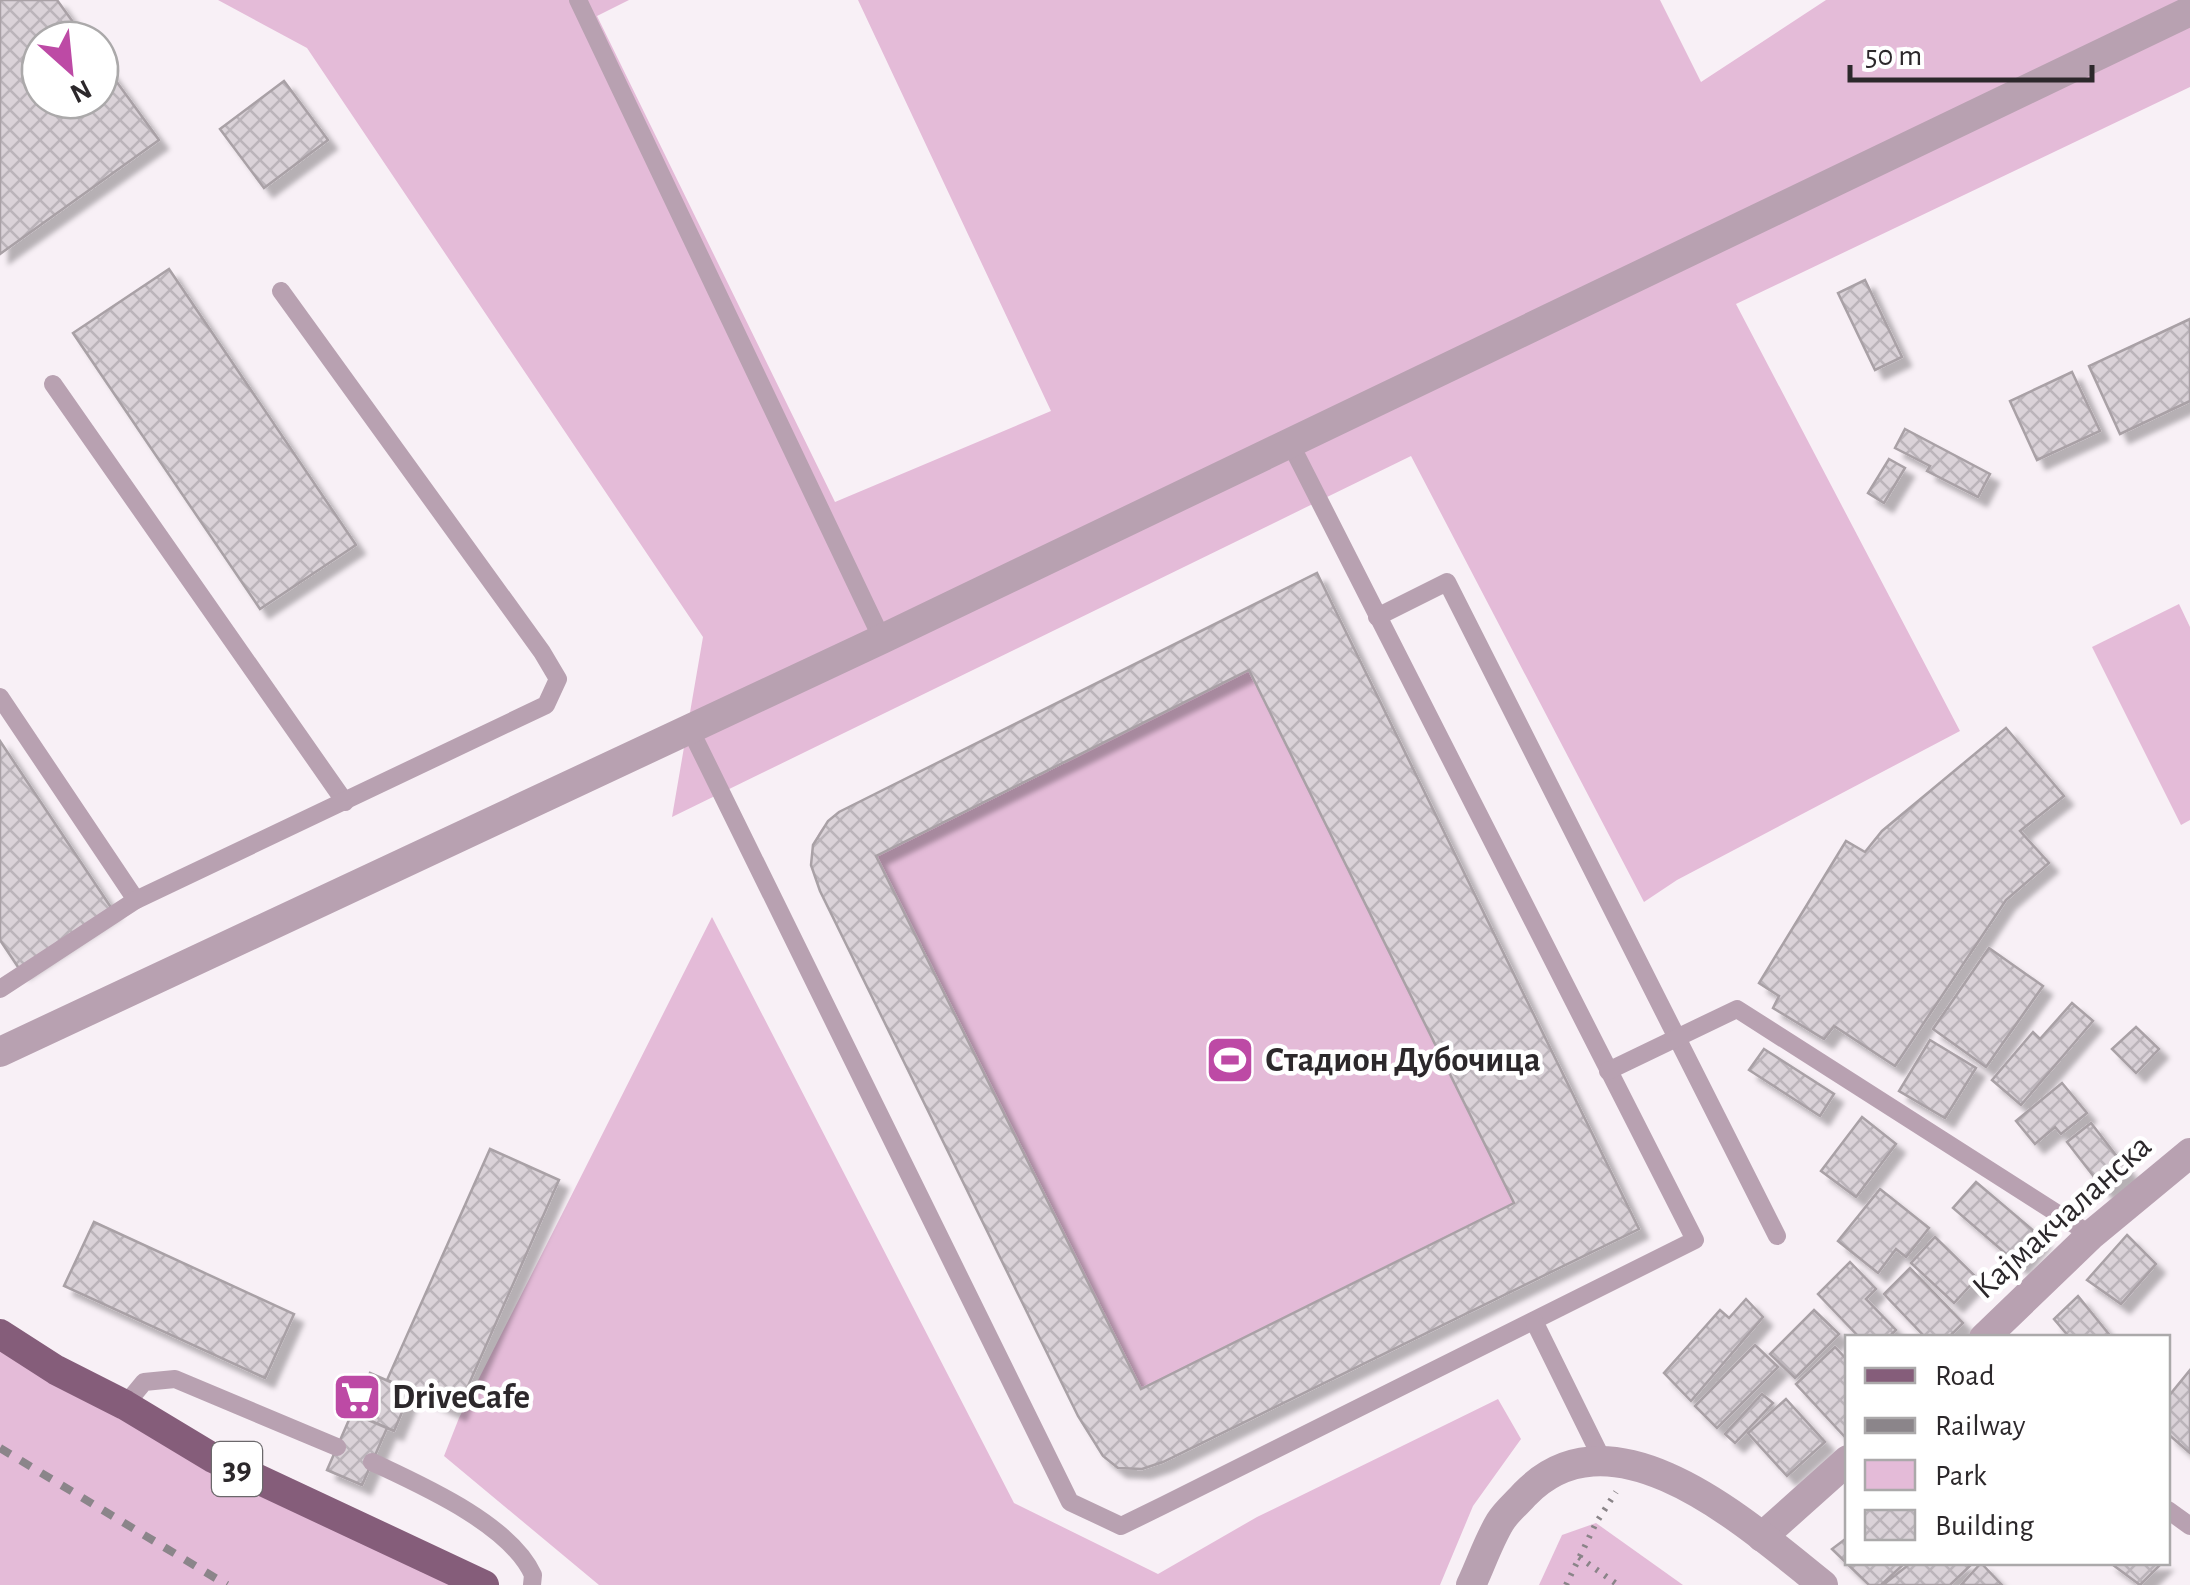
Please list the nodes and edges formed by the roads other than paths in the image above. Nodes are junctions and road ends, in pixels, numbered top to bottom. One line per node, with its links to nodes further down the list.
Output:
1 (578, 0): 7 (lane)
2 (2190, 11): 5 (street)
3 (281, 291): 10 (lane)
4 (53, 384): 10 (lane)
5 (1290, 442): 6 (lane); 7 (street)
6 (1377, 617): 13 (lane); 15 (lane)
7 (882, 639): 9 (street)
8 (0, 696): 11 (lane)
9 (690, 728): 14 (street); 19 (lane)
10 (345, 802): 11 (lane)
11 (136, 900): 12 (lane)
12 (0, 989)
13 (1677, 1038): 15 (lane); 17 (lane); 18 (lane)
14 (0, 1052)
15 (1608, 1071): 19 (lane)
16 (2190, 1152): 17 (street, Кајмакчаланска)
17 (2091, 1234): 21 (street, Кајмакчаланска)
18 (1777, 1236)
19 (1534, 1320): 25 (lane)
20 (0, 1334): 22 (main road, 39)
21 (1987, 1335)
22 (125, 1405): 23 (lane); 28 (main road, 39)
23 (337, 1448)
24 (372, 1462): 29 (lane)
25 (1618, 1463): 27 (street); 30 (street)
26 (1845, 1463): 27 (street)
27 (1762, 1537): 31 (street)
28 (484, 1585)
29 (532, 1585)
30 (1471, 1585)
31 (1823, 1585)

